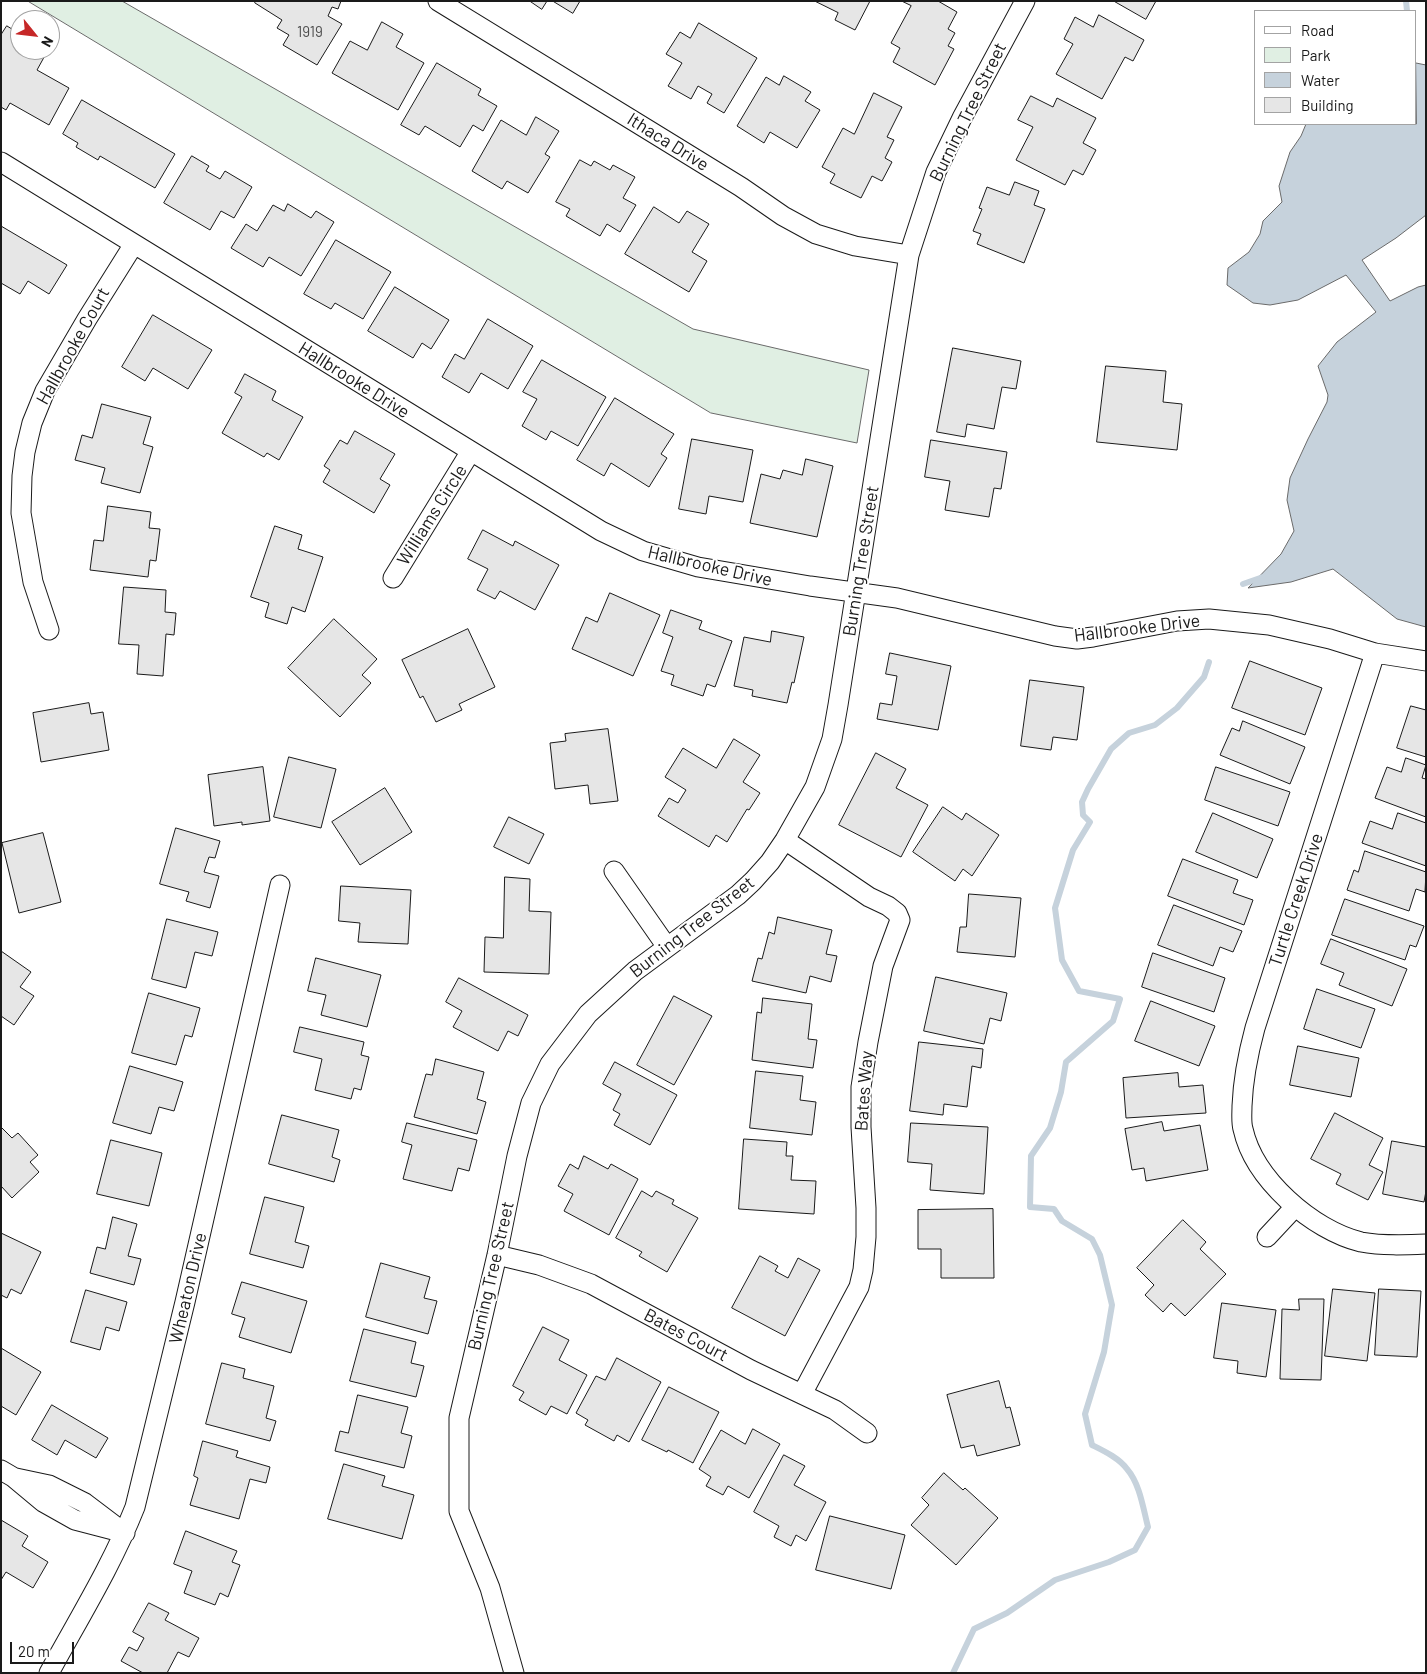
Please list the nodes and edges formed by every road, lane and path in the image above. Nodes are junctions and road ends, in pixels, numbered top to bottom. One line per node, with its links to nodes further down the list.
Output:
1 (438, 1): 5 (street, Ithaca Drive)
2 (1025, 1): 5 (street, Burning Tree Street)
3 (1, 162): 4 (street, Hallbrooke Drive)
4 (134, 244): 6 (street, Hallbrooke Drive); 9 (street, Hallbrooke Court)
5 (909, 255): 8 (street, Burning Tree Street)
6 (471, 451): 7 (street, Williams Circle); 8 (street, Hallbrooke Drive)
7 (393, 578)
8 (856, 592): 10 (street, Hallbrooke Drive); 12 (street, Burning Tree Street)
9 (50, 630)
10 (1375, 653): 11 (street, Hallbrooke Drive); 16 (street, Turtle Creek Drive)
11 (1426, 662)
12 (785, 840): 15 (street, Burning Tree Street); 20 (street, Bates Way)
13 (614, 871): 15 (street)
14 (280, 886): 23 (street, Wheaton Drive)
15 (667, 947): 19 (street, Burning Tree Street)
16 (1295, 1207): 17 (street); 18 (street, Turtle Creek Drive)
17 (1266, 1237)
18 (1426, 1244)
19 (497, 1255): 20 (street, Bates Court); 25 (street, Burning Tree Street)
20 (802, 1394): 21 (street, Bates Court)
21 (867, 1433)
22 (7, 1474): 23 (street)
23 (125, 1533): 24 (street, Wheaton Drive)
24 (49, 1673)
25 (514, 1673)

